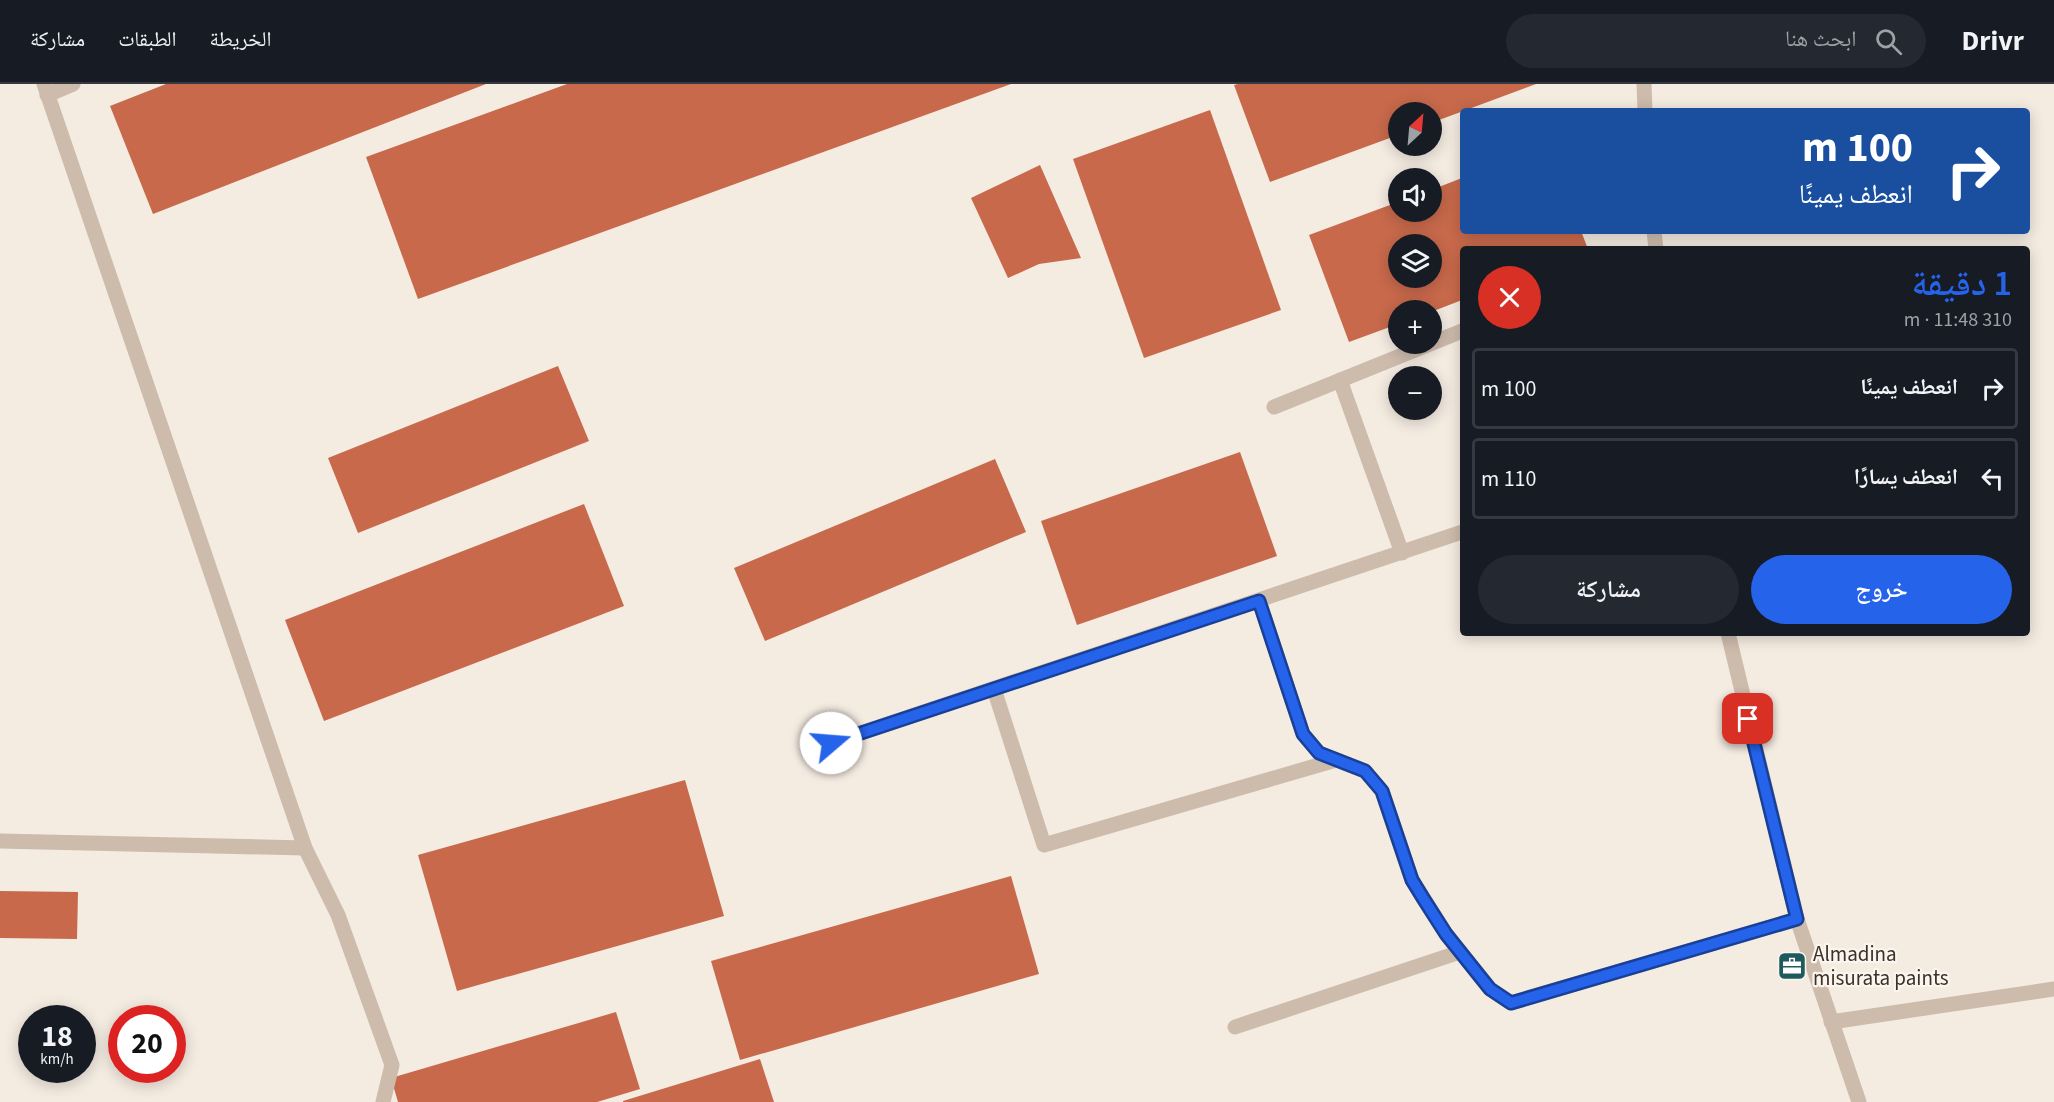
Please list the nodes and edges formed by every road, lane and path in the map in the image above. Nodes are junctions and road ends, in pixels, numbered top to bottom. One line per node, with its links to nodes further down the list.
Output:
1 (73, 84): 3 (street)
2 (1644, 84): 4 (street)
3 (45, 89): 16 (street)
4 (1645, 108)
5 (1460, 332): 6 (street)
6 (1340, 380): 7 (street); 9 (street)
7 (1274, 407)
8 (1460, 533): 9 (street)
9 (1402, 553): 10 (street)
10 (1259, 601): 12 (street); 14 (street)
11 (1729, 636): 17 (street)
12 (994, 689): 13 (street); 14 (street)
13 (831, 743)
14 (1336, 760): 18 (street)
15 (0, 841): 16 (street)
16 (305, 848): 22 (street)
17 (1797, 919): 18 (street); 20 (street)
18 (1461, 952): 21 (street)
19 (2054, 989): 20 (street)
20 (1831, 1022): 23 (street)
21 (1235, 1027)
22 (383, 1102)
23 (1858, 1102)

